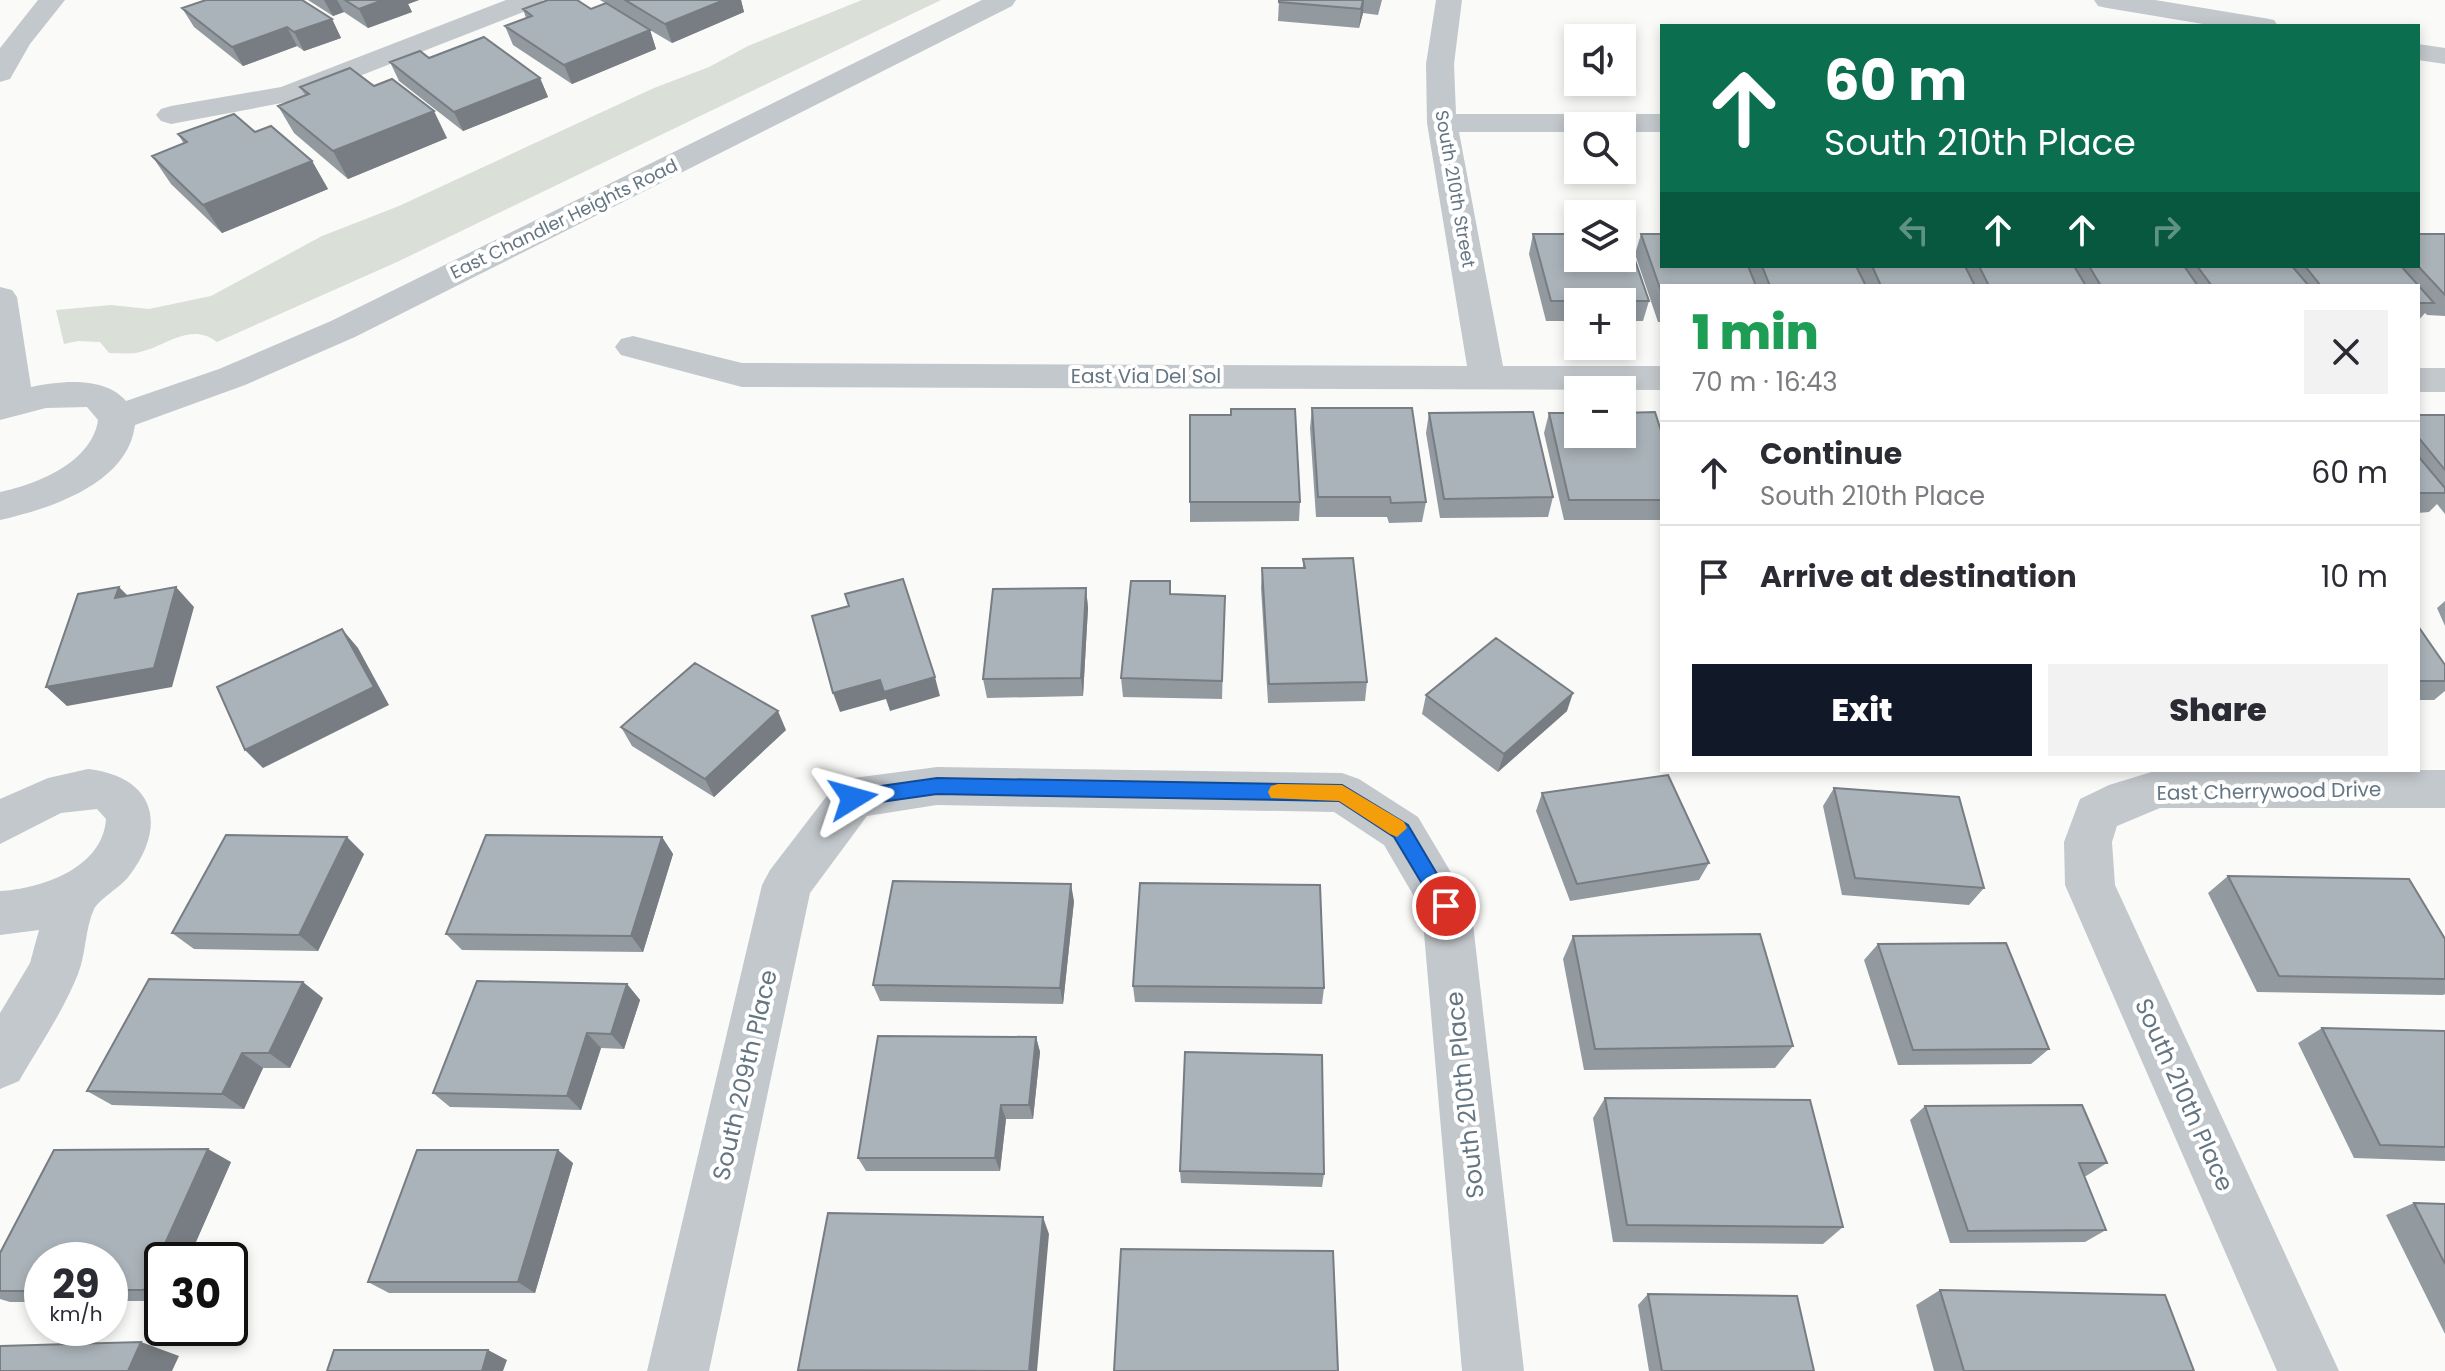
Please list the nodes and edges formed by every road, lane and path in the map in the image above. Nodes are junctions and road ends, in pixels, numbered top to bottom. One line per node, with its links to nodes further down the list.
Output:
1 (52, 0): 9 (street)
2 (530, 0): 10 (street)
3 (1003, 0): 20 (street, East Chandler Heights Road)
4 (1449, 0): 11 (street, South 210th Street)
5 (2107, 0): 6 (street)
6 (2252, 24)
7 (2420, 52): 8 (street)
8 (2445, 56)
9 (0, 73)
10 (171, 115)
11 (1442, 123): 12 (street); 15 (street, South 210th Street)
12 (1660, 123)
13 (0, 297): 19 (street)
14 (633, 347): 15 (street, East Via Del Sol)
15 (1487, 377): 16 (street, East Via Del Sol)
16 (1660, 378)
17 (2420, 380): 18 (street)
18 (2445, 380)
19 (8, 405): 20 (street)
20 (117, 418): 21 (street)
21 (0, 506)
22 (2445, 789): 23 (street, East Cherrywood Drive)
23 (2097, 813): 31 (street, South 210th Place)
24 (0, 824): 26 (street)
25 (1401, 831): 29 (street, South 209th Place); 30 (street, South 210th Place)
26 (73, 895): 27 (street); 28 (street)
27 (0, 913)
28 (0, 1063)
29 (678, 1371)
30 (1493, 1371)
31 (2308, 1371)

